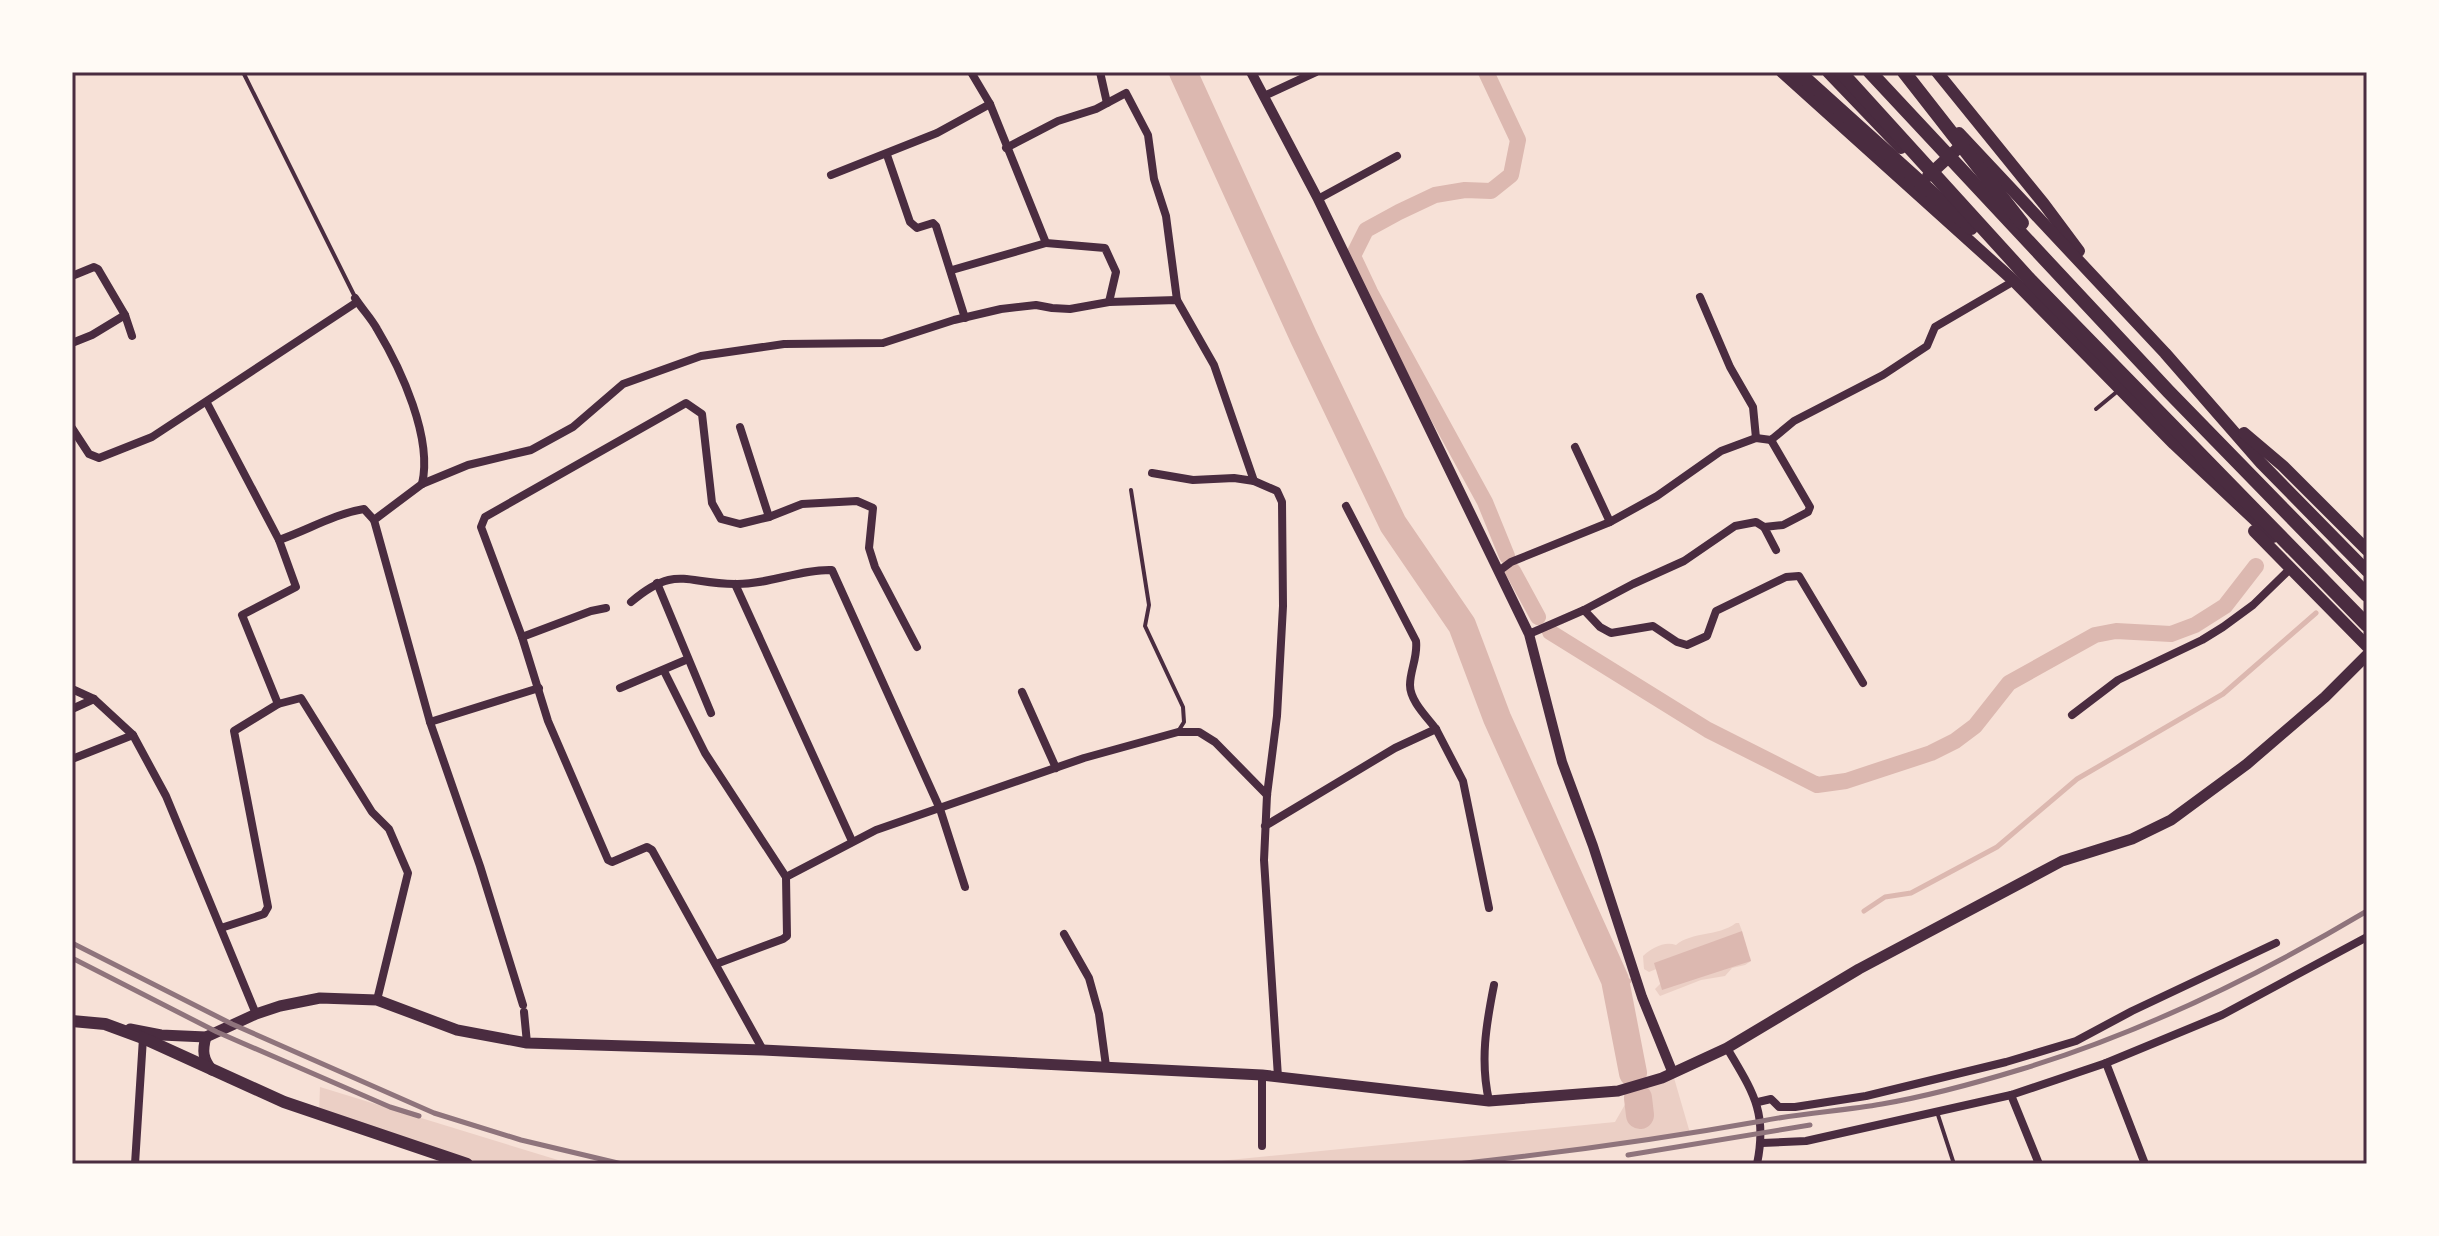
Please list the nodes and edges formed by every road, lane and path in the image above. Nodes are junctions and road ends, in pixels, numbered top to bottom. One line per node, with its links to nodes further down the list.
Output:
1 (243, 72): 32 (lane)
2 (971, 72): 15 (street)
3 (1100, 72): 14 (street)
4 (1251, 72): 13 (street)
5 (1316, 72): 13 (street)
6 (1782, 72): 24 (main road)
7 (1798, 72): 28 (highway)
8 (1828, 72): 21 (main road)
9 (1841, 72): 28 (highway)
10 (1870, 72): 30 (highway)
11 (1904, 72): 16 (main road); 30 (highway)
12 (1937, 72): 29 (main road)
13 (1264, 96): 22 (street)
14 (1107, 103): 17 (street); 33 (street)
15 (990, 104): 17 (street); 18 (street)
16 (1966, 141): 21 (main road); 29 (main road)
17 (1006, 148): 23 (street)
18 (887, 155): 20 (street); 25 (street)
19 (1397, 156): 22 (street)
20 (831, 175)
21 (1928, 176): 24 (main road)
22 (1318, 199): 62 (street)
23 (1046, 243): 25 (street); 34 (street)
24 (1976, 245): 27 (main road)
25 (952, 270): 36 (street)
26 (72, 276): 35 (street)
27 (2014, 281): 39 (main road); 46 (street)
28 (2031, 281): 71 (highway)
29 (2102, 287): 41 (main road)
30 (2078, 296): 67 (highway)
31 (1700, 297): 45 (street)
32 (356, 300): 40 (street); 51 (street)
33 (1177, 300): 34 (street); 50 (street)
34 (1109, 302): 36 (street)
35 (125, 315): 37 (street); 38 (street)
36 (965, 318): 51 (street)
37 (132, 336)
38 (72, 343)
39 (2119, 389): 42 (lane); 47 (main road)
40 (207, 403): 44 (street); 58 (street)
41 (2215, 407): 60 (main road); 63 (main road)
42 (2096, 409)
43 (740, 427): 54 (street)
44 (72, 428)
45 (1756, 438): 46 (street); 56 (street)
46 (1771, 440): 57 (street)
47 (2174, 444): 61 (main road); 64 (main road)
48 (1575, 447): 56 (street)
49 (1152, 473): 50 (street)
50 (1254, 481): 95 (street)
51 (422, 484): 55 (street)
52 (1131, 490): 91 (lane)
53 (1346, 506): 90 (street)
54 (769, 517): 73 (street); 75 (street)
55 (374, 520): 58 (street); 89 (street)
56 (1610, 522): 62 (street)
57 (1764, 527): 59 (street); 70 (street)
58 (279, 540): 85 (street)
59 (1776, 550)
60 (2367, 550)
61 (2291, 568): 64 (main road); 88 (street)
62 (1499, 571): 72 (street)
63 (2367, 571)
64 (2307, 577): 71 (main road); 74 (main road)
65 (657, 583): 66 (street); 68 (street); 77 (street)
66 (735, 584): 96 (street); 98 (street)
67 (2367, 595)
68 (631, 602)
69 (606, 608): 73 (street)
70 (1584, 610): 72 (street); 79 (street)
71 (2367, 627)
72 (1529, 634): 119 (street)
73 (522, 637): 80 (street)
74 (2367, 646)
75 (917, 647)
76 (2367, 655): 115 (main road)
77 (688, 659): 78 (street); 87 (street)
78 (664, 671): 81 (street); 99 (street)
79 (1863, 683)
80 (539, 688): 89 (street); 106 (street)
81 (620, 688)
82 (72, 689): 84 (street)
83 (1022, 692): 94 (street)
84 (94, 699): 86 (street); 92 (street)
85 (278, 704): 102 (street); 108 (street)
86 (72, 709)
87 (711, 713)
88 (2072, 715)
89 (430, 722): 114 (street)
90 (1436, 729): 97 (street); 101 (street)
91 (1178, 732): 94 (street); 95 (street)
92 (133, 735): 93 (street); 102 (street)
93 (72, 759)
94 (1056, 768): 96 (street)
95 (1267, 795): 97 (street)
96 (940, 809): 98 (street); 100 (street)
97 (1265, 826): 122 (street)
98 (852, 841): 99 (street)
99 (786, 877): 106 (street)
100 (965, 887)
101 (1489, 908)
102 (221, 928): 109 (street)
103 (1064, 934): 118 (street)
104 (2367, 937): 117 (street)
105 (2276, 943): 125 (street)
106 (716, 964): 116 (street)
107 (1494, 985): 124 (street)
108 (377, 1000): 109 (main road); 114 (main road)
109 (256, 1014): 112 (main road)
110 (72, 1021): 111 (main road)
111 (105, 1024): 112 (main road); 113 (main road)
112 (206, 1037): 120 (main road)
113 (143, 1038): 120 (main road); 129 (street)
114 (527, 1043): 116 (main road)
115 (1727, 1048): 119 (main road); 125 (street)
116 (763, 1050): 118 (main road)
117 (2106, 1063): 123 (street); 134 (street)
118 (1106, 1066): 121 (main road)
119 (1672, 1071): 124 (main road)
120 (213, 1072): 130 (main road)
121 (1262, 1075): 122 (main road); 128 (street)
122 (1278, 1077): 124 (main road)
123 (2011, 1095): 126 (street); 133 (street)
124 (1489, 1101)
125 (1758, 1102): 127 (street)
126 (1937, 1112): 127 (street); 132 (lane)
127 (1762, 1143): 131 (street)
128 (1262, 1146)
129 (135, 1164)
130 (467, 1164)
131 (1757, 1164)
132 (1954, 1164)
133 (2039, 1164)
134 (2145, 1164)

